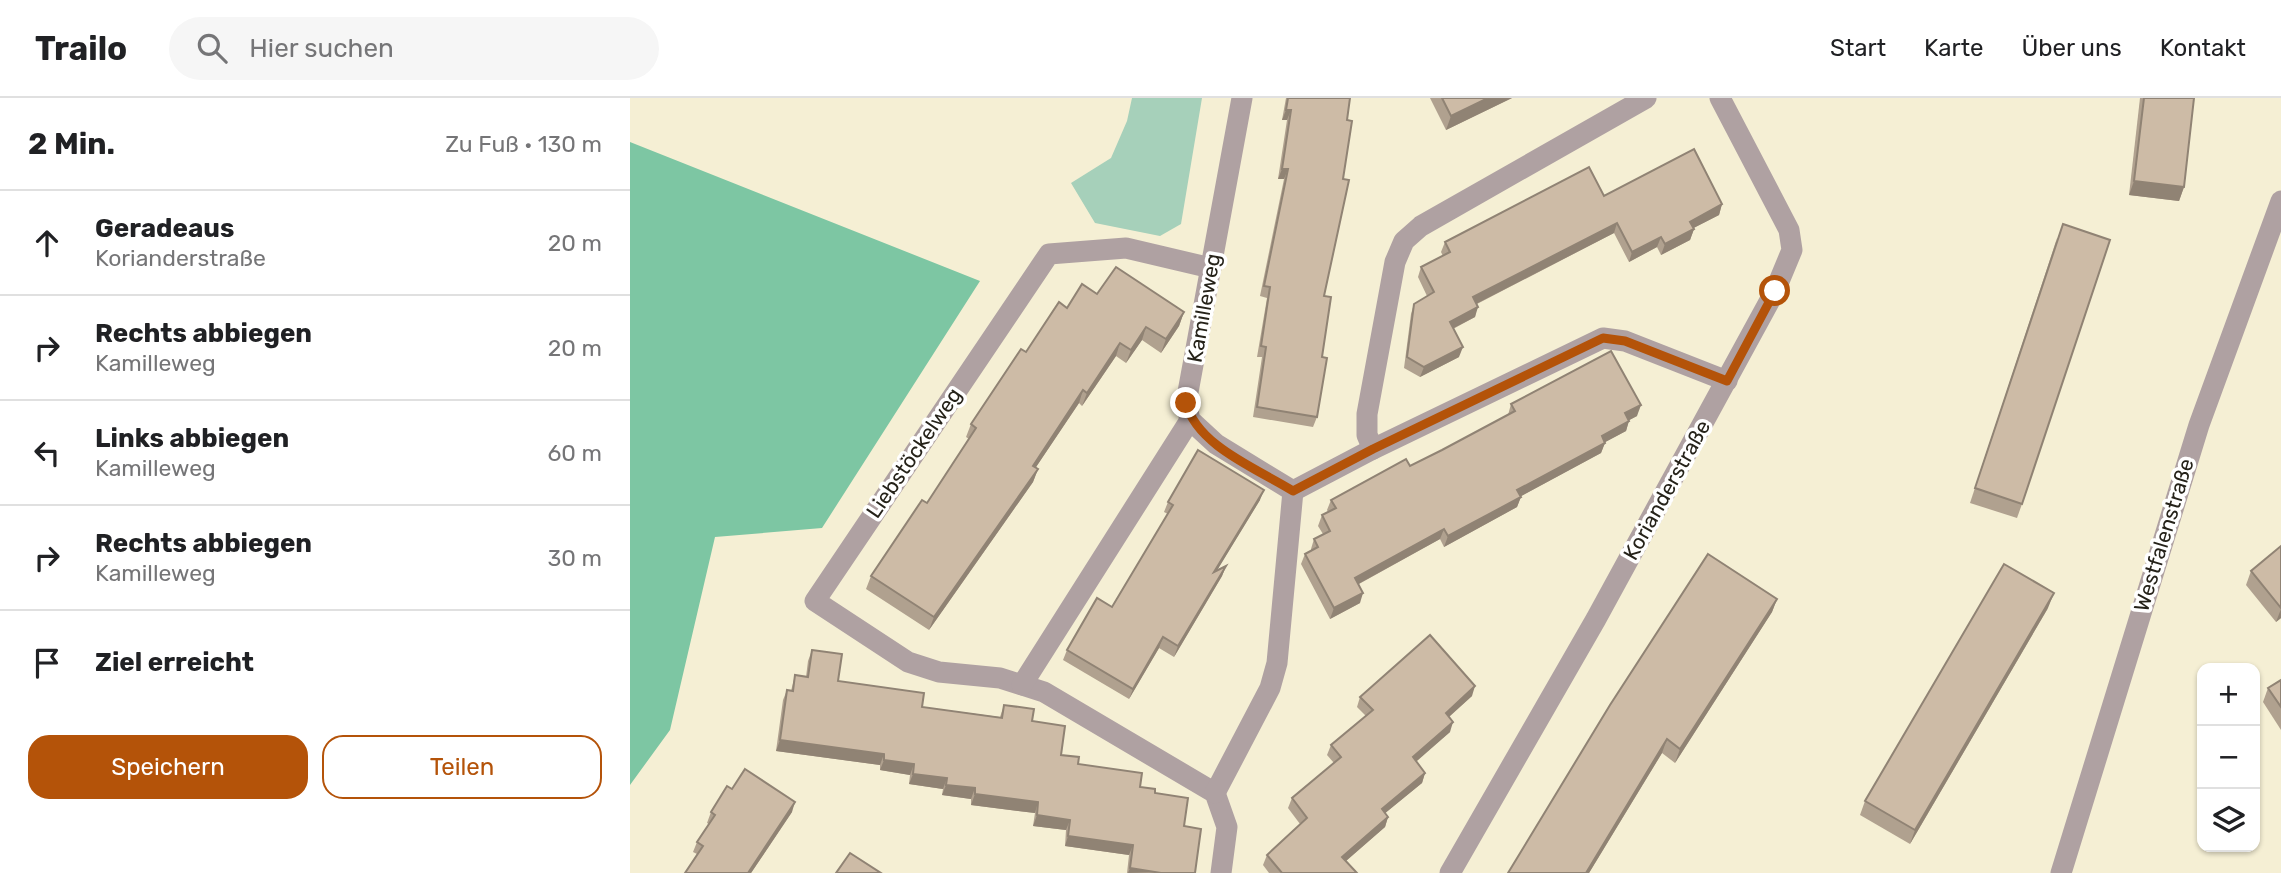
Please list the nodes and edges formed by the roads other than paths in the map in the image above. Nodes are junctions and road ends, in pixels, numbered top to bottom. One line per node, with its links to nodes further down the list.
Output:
1 (1242, 98): 5 (street, Kamilleweg)
2 (1646, 98): 8 (street)
3 (1720, 98): 6 (street, Korianderstraße)
4 (2281, 201): 14 (street, Westfalenstraße)
5 (1211, 268): 7 (street, Kamilleweg); 10 (street, Liebstöckelweg)
6 (1727, 381): 8 (street); 13 (street, Korianderstraße)
7 (1190, 420): 9 (street); 10 (street)
8 (1373, 449): 9 (street)
9 (1293, 491): 11 (street)
10 (1022, 685): 11 (street, Liebstöckelweg)
11 (1215, 793): 12 (street)
12 (1221, 873)
13 (1450, 873)
14 (2061, 873)

